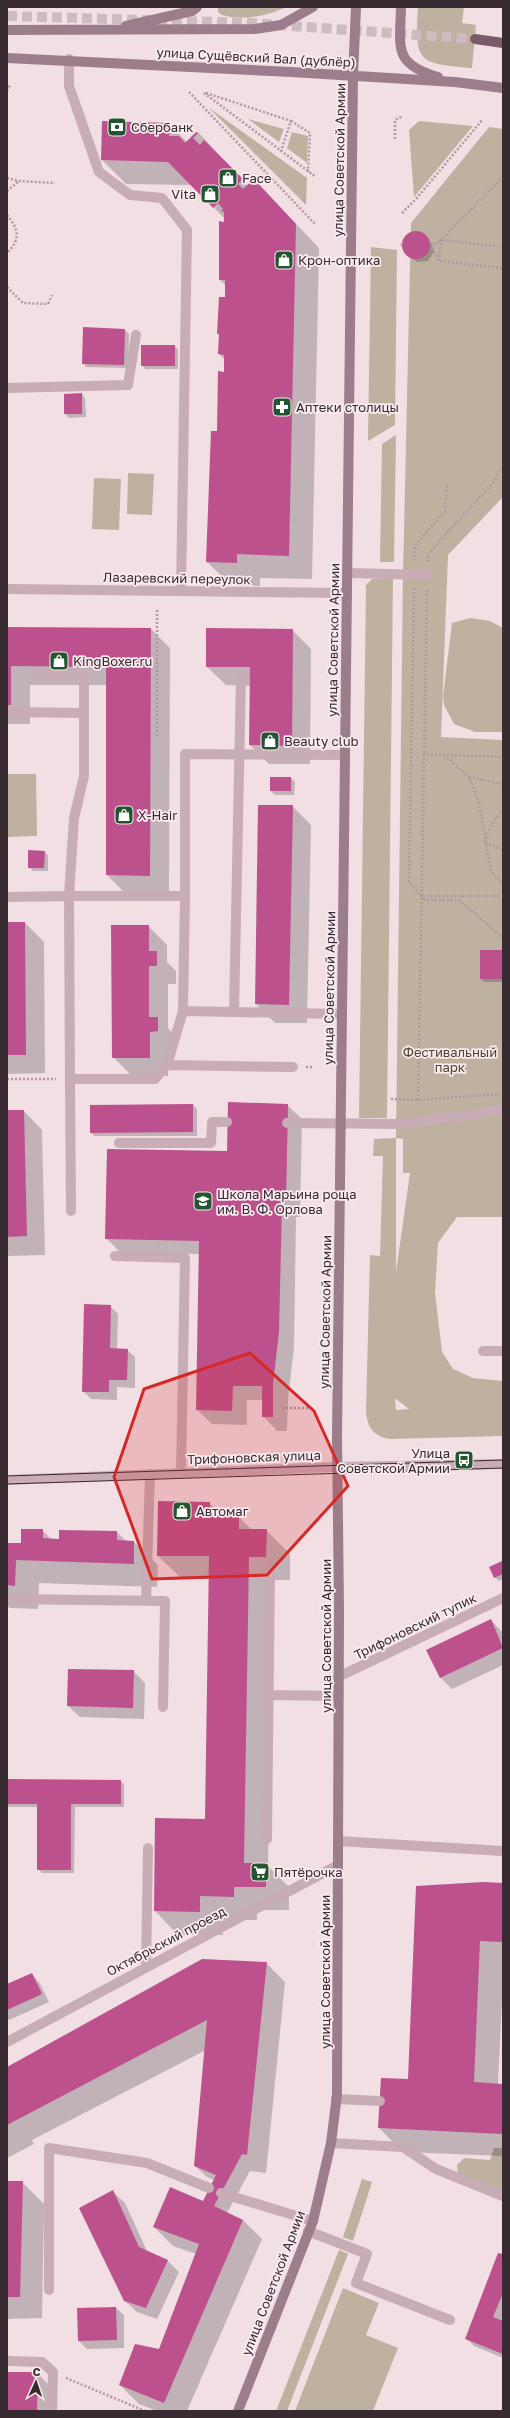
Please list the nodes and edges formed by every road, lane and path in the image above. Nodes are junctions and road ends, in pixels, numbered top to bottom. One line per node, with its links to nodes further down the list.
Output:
1 (197, 7): 6 (main road)
2 (313, 7): 6 (main road)
3 (401, 7): 12 (main road)
4 (356, 8): 11 (main road, улица Советской Армии)
5 (7, 30): 6 (main road)
6 (110, 30)
7 (475, 39): 8 (main road)
8 (503, 43)
9 (7, 58): 10 (main road, улица Сущёвский Вал (дублёр))
10 (70, 59): 11 (main road, улица Сущёвский Вал (дублёр)); 47 (street)
11 (353, 76): 12 (main road, улица Сущёвский Вал (дублёр)); 43 (main road, улица Советской Армии)
12 (455, 82): 14 (main road, улица Сущёвский Вал (дублёр))
13 (10, 85): 15 (path)
14 (503, 88)
15 (7, 91)
16 (189, 92): 31 (path)
17 (403, 116): 20 (path)
18 (484, 119): 29 (path)
19 (291, 121): 21 (path); 21 (path); 22 (path)
20 (395, 139)
21 (281, 151): 22 (path)
22 (308, 172): 23 (path)
23 (316, 177)
24 (503, 177): 32 (path)
25 (7, 178): 26 (path)
26 (19, 181): 27 (path); 28 (path)
27 (55, 183)
28 (7, 191)
29 (402, 213)
30 (7, 215): 34 (path)
31 (315, 224)
32 (441, 240): 33 (path); 35 (path); 35 (path)
33 (503, 247)
34 (7, 253)
35 (439, 261): 36 (path)
36 (503, 268)
37 (7, 287): 38 (path)
38 (52, 295)
39 (136, 335): 40 (street)
40 (7, 388)
41 (503, 465): 45 (path)
42 (446, 483): 44 (path)
43 (347, 574): 44 (street); 48 (main road, улица Советской Армии)
44 (414, 574): 45 (street); 68 (path)
45 (428, 575): 56 (path)
46 (7, 589): 47 (street, Лазаревский переулок)
47 (181, 591): 48 (street, Лазаревский переулок)
48 (347, 592): 57 (main road, улица Советской Армии)
49 (158, 610): 54 (path)
50 (36, 674): 53 (street)
51 (241, 677): 55 (street)
52 (7, 712): 53 (street)
53 (84, 713): 66 (street)
54 (157, 736)
55 (239, 754): 57 (street); 67 (street); 73 (street)
56 (423, 754): 58 (path); 68 (path)
57 (345, 755): 74 (main road, улица Советской Армии)
58 (444, 755): 59 (path); 60 (path)
59 (503, 757)
60 (469, 777): 61 (path); 63 (path)
61 (503, 784)
62 (503, 809): 63 (path)
63 (484, 842): 64 (path); 65 (path)
64 (503, 850)
65 (503, 884)
66 (69, 896): 67 (street); 70 (street); 77 (street)
67 (185, 896): 72 (street)
68 (421, 896): 69 (path); 71 (path); 81 (path)
69 (503, 896)
70 (7, 897)
71 (503, 938)
72 (183, 1011): 73 (street); 75 (street)
73 (234, 1012): 74 (street)
74 (342, 1014): 85 (main road, улица Советской Армии)
75 (167, 1065): 76 (street); 77 (street)
76 (293, 1067)
77 (70, 1078): 78 (path); 87 (street)
78 (7, 1079)
79 (503, 1094): 81 (path)
80 (391, 1099): 81 (path)
81 (418, 1100)
82 (503, 1110): 85 (street)
83 (227, 1122): 86 (street)
84 (287, 1123): 85 (street)
85 (340, 1124): 94 (main road, улица Советской Армии)
86 (119, 1143)
87 (71, 1211)
88 (115, 1256): 95 (street)
89 (483, 1351): 90 (street)
90 (503, 1351)
91 (282, 1408): 92 (path)
92 (308, 1408)
93 (503, 1464): 94 (street, Трифоновская улица)
94 (337, 1467): 95 (street, Трифоновская улица); 102 (main road, улица Советской Армии)
95 (180, 1473): 96 (street, Трифоновская улица)
96 (150, 1474): 97 (street, Трифоновская улица); 101 (street)
97 (7, 1480)
98 (270, 1566): 103 (street)
99 (503, 1598): 102 (street, Трифоновский тупик)
100 (7, 1599): 101 (street)
101 (146, 1600): 105 (street)
102 (338, 1677): 104 (main road, улица Советской Армии)
103 (269, 1695): 104 (street); 106 (street)
104 (339, 1696): 107 (main road, улица Советской Армии)
105 (163, 1707)
106 (267, 1839)
107 (338, 1841): 109 (street); 110 (main road, улица Советской Армии)
108 (148, 1848): 111 (street)
109 (503, 1851)
110 (338, 1865): 111 (street, Октябрьский проезд); 113 (main road, улица Советской Армии)
111 (146, 1967): 112 (street, Октябрьский проезд)
112 (7, 2042)
113 (336, 2099): 114 (street); 115 (main road, улица Советской Армии)
114 (380, 2102)
115 (332, 2143): 118 (street); 119 (main road, улица Советской Армии)
116 (209, 2188): 121 (street)
117 (221, 2193): 119 (street)
118 (503, 2196)
119 (312, 2221): 120 (main road, улица Советской Армии)
120 (308, 2231): 122 (street); 127 (main road, улица Советской Армии)
121 (49, 2290)
122 (450, 2320)
123 (7, 2361): 124 (street)
124 (53, 2372): 125 (street); 126 (path)
125 (52, 2411)
126 (145, 2411)
127 (238, 2411)

